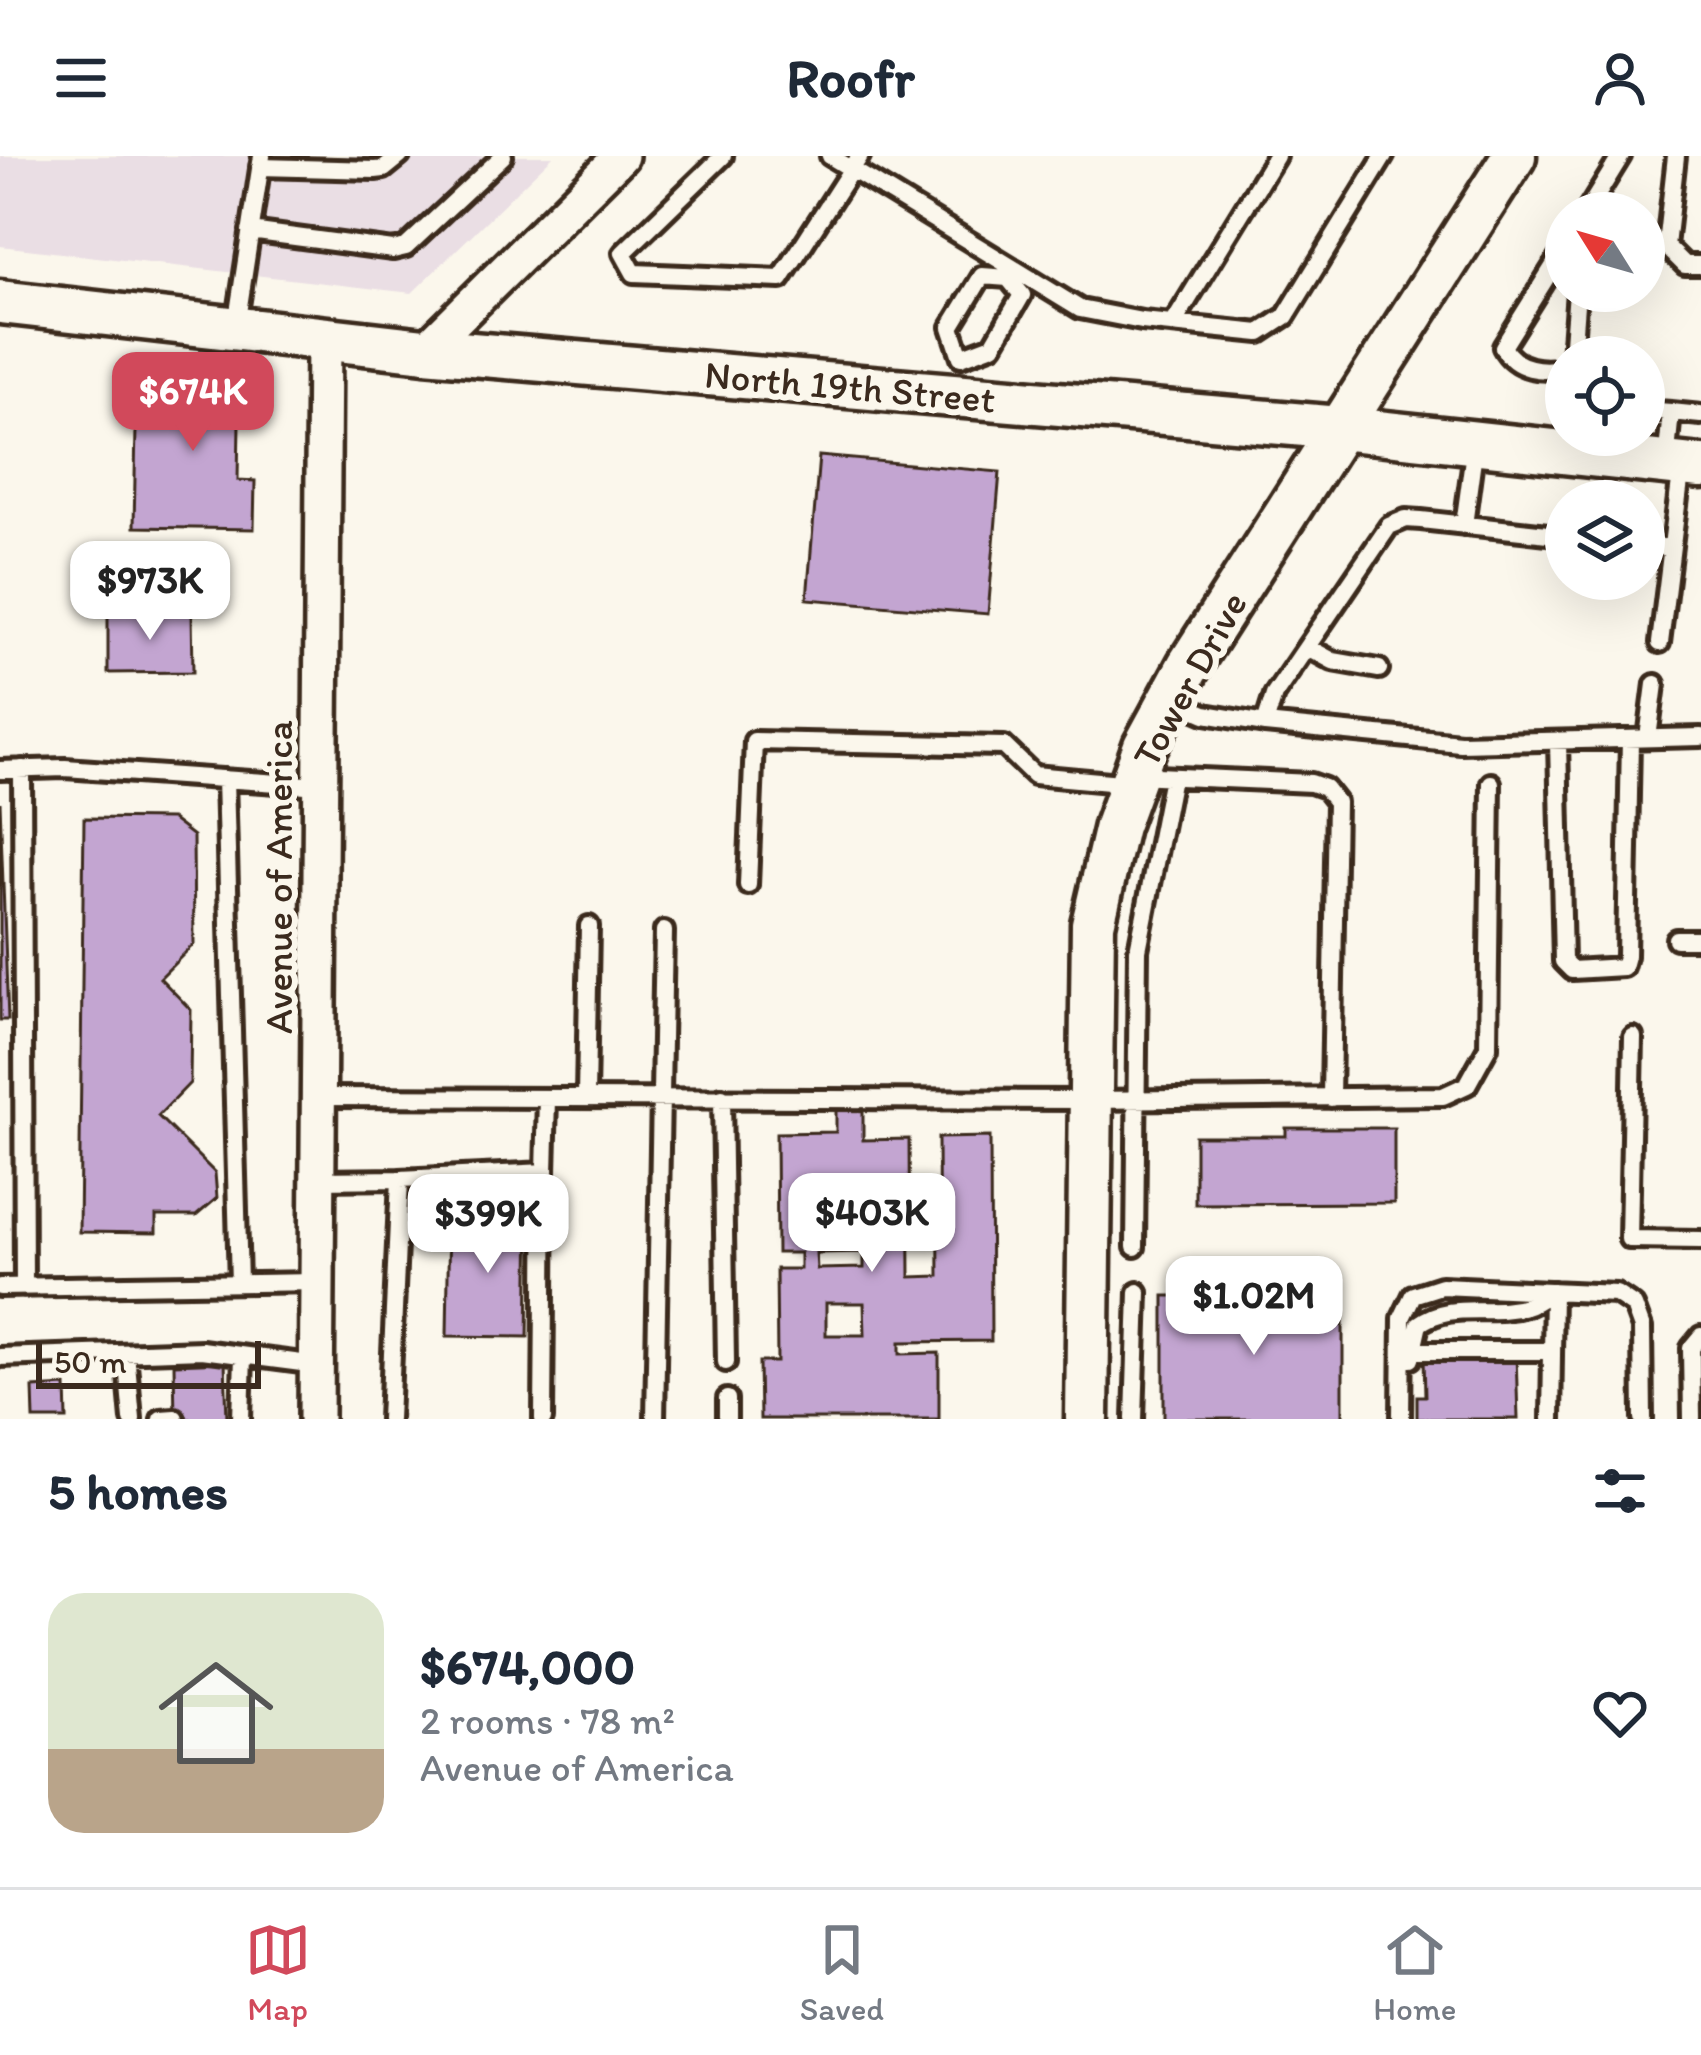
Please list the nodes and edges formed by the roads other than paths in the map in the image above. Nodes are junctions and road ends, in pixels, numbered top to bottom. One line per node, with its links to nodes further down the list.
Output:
1 (400, 156): 11 (lane)
2 (503, 156): 14 (lane)
3 (621, 156): 22 (street)
4 (723, 156): 12 (lane)
5 (830, 156): 12 (lane)
6 (1276, 156): 19 (lane)
7 (1384, 156): 19 (lane)
8 (1514, 156): 28 (street, Tower Drive)
9 (1622, 156): 13 (lane)
10 (1676, 156): 15 (lane)
11 (261, 161): 14 (lane)
12 (856, 162): 16 (lane)
13 (1599, 192)
14 (250, 231): 20 (lane)
15 (1701, 265)
16 (1011, 273): 19 (lane); 24 (lane); 24 (lane)
17 (1545, 280): 23 (lane)
18 (0, 302): 20 (street, North 19th Street)
19 (1173, 325)
20 (236, 326): 21 (street, North 19th Street)
21 (324, 336): 22 (street, North 19th Street); 49 (street, Avenue of America)
22 (425, 350): 24 (street, North 19th Street)
23 (1545, 369)
24 (957, 376): 28 (street, North 19th Street)
25 (1665, 412): 26 (lane)
26 (1671, 412): 27 (lane); 30 (lane)
27 (1701, 415)
28 (1340, 428): 29 (street, North 19th Street); 39 (street, Tower Drive)
29 (1475, 443): 30 (street, North 19th Street); 31 (lane)
30 (1683, 465): 34 (lane)
31 (1465, 525): 32 (lane); 36 (lane)
32 (1545, 534)
33 (1665, 547): 34 (lane)
34 (1671, 548): 35 (lane)
35 (1660, 643)
36 (1307, 647): 37 (lane); 40 (lane)
37 (1378, 669)
38 (1654, 684): 42 (lane)
39 (1171, 699): 40 (lane); 47 (street, Tower Drive)
40 (1265, 724): 43 (lane)
41 (1701, 737): 42 (lane)
42 (1639, 738): 43 (lane); 43 (lane)
43 (1558, 741)
44 (22, 769): 45 (lane); 46 (lane); 58 (lane)
45 (0, 770)
46 (225, 779): 49 (lane); 74 (lane)
47 (1146, 779): 50 (lane); 55 (street, Tower Drive); 56 (lane); 65 (lane)
48 (1491, 783): 65 (lane)
49 (321, 786): 60 (street, Avenue of America)
50 (748, 886)
51 (590, 926): 63 (lane)
52 (664, 931): 64 (lane)
53 (1676, 939): 54 (lane)
54 (1701, 939)
55 (1093, 950): 56 (lane); 66 (street, Tower Drive)
56 (1138, 950): 67 (lane)
57 (1633, 1037): 71 (lane)
58 (23, 1053): 59 (lane); 76 (lane)
59 (0, 1054)
60 (319, 1097): 62 (lane); 70 (street, Avenue of America)
61 (722, 1097): 64 (lane); 66 (lane); 85 (lane)
62 (548, 1098): 63 (lane); 68 (lane)
63 (586, 1098): 64 (lane)
64 (662, 1098): 95 (lane)
65 (1331, 1098): 67 (lane)
66 (1091, 1100): 67 (lane); 97 (street, Tower Drive)
67 (1135, 1100): 72 (lane)
68 (545, 1172): 69 (lane); 94 (lane)
69 (400, 1179): 70 (lane); 93 (lane)
70 (318, 1180): 73 (street, Avenue of America)
71 (1701, 1240)
72 (1135, 1246)
73 (317, 1282): 74 (lane); 86 (street, Avenue of America)
74 (238, 1283): 76 (lane)
75 (0, 1287): 76 (lane)
76 (24, 1287)
77 (1553, 1291): 80 (lane); 80 (lane); 81 (lane); 102 (lane)
78 (1138, 1292): 98 (lane)
79 (1701, 1336): 103 (lane)
80 (1407, 1351): 81 (lane); 99 (lane); 100 (lane)
81 (1552, 1351): 101 (lane)
82 (126, 1353): 83 (lane); 84 (lane); 90 (lane)
83 (0, 1357)
84 (243, 1357): 86 (lane); 88 (lane)
85 (726, 1362)
86 (317, 1365): 92 (street, Avenue of America)
87 (727, 1399): 96 (lane)
88 (237, 1415)
89 (175, 1418): 91 (lane)
90 (132, 1419)
91 (161, 1419)
92 (316, 1419)
93 (389, 1419)
94 (543, 1419)
95 (655, 1419)
96 (727, 1419)
97 (1087, 1419)
98 (1134, 1419)
99 (1401, 1419)
100 (1411, 1419)
101 (1551, 1419)
102 (1643, 1419)
103 (1692, 1419)

